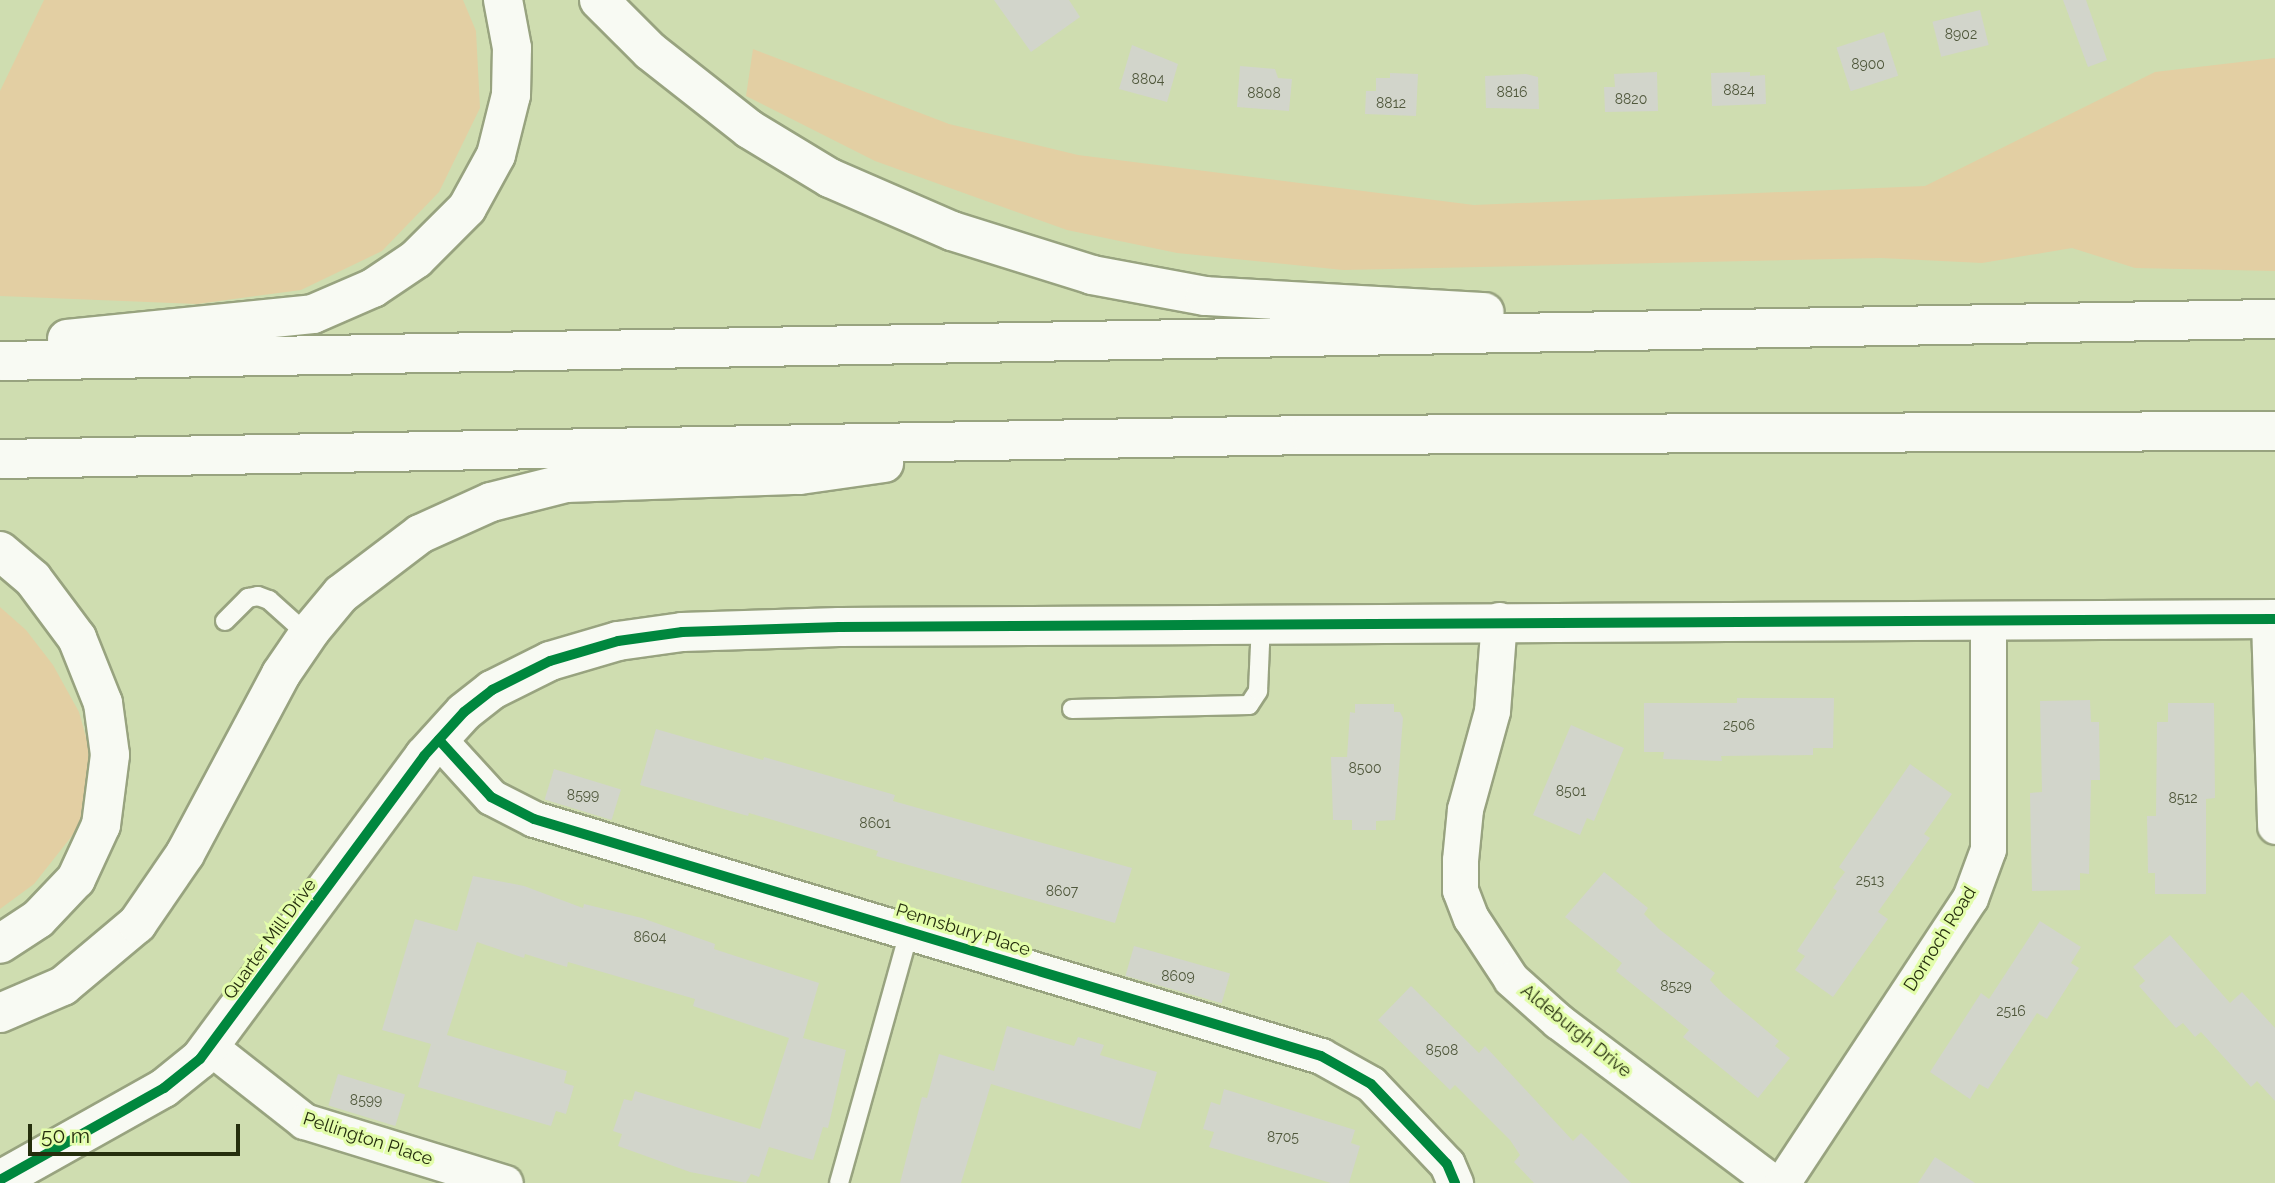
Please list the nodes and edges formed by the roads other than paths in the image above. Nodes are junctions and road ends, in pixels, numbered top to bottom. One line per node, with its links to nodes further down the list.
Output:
1 (503, 0): 5 (main road)
2 (599, 0): 4 (main road)
3 (2275, 319): 4 (main road)
4 (1668, 330): 6 (main road)
5 (0, 349)
6 (0, 361)
7 (2275, 431): 8 (main road)
8 (1049, 440): 9 (main road); 16 (main road)
9 (0, 459)
10 (0, 551): 21 (main road)
11 (1988, 619): 12 (main road, Quarter Mill Drive); 13 (main road, Quarter Mill Drive); 29 (street, Dornoch Road)
12 (2272, 619): 19 (street)
13 (1499, 620): 15 (main road, Quarter Mill Drive); 28 (street, Aldeburgh Drive)
14 (225, 621): 16 (lane)
15 (1261, 623): 17 (lane); 18 (main road, Quarter Mill Drive)
16 (308, 635): 22 (main road)
17 (1072, 709)
18 (439, 740): 20 (street, Pennsbury Place); 23 (main road, Quarter Mill Drive)
19 (2275, 826)
20 (909, 932): 26 (lane); 27 (street, Pennsbury Place)
21 (0, 944)
22 (0, 1013)
23 (211, 1047): 24 (main road, Quarter Mill Drive); 25 (street, Pellington Place)
24 (0, 1180)
25 (505, 1183)
26 (839, 1183)
27 (1455, 1183)
28 (1774, 1183)
29 (1782, 1183)

